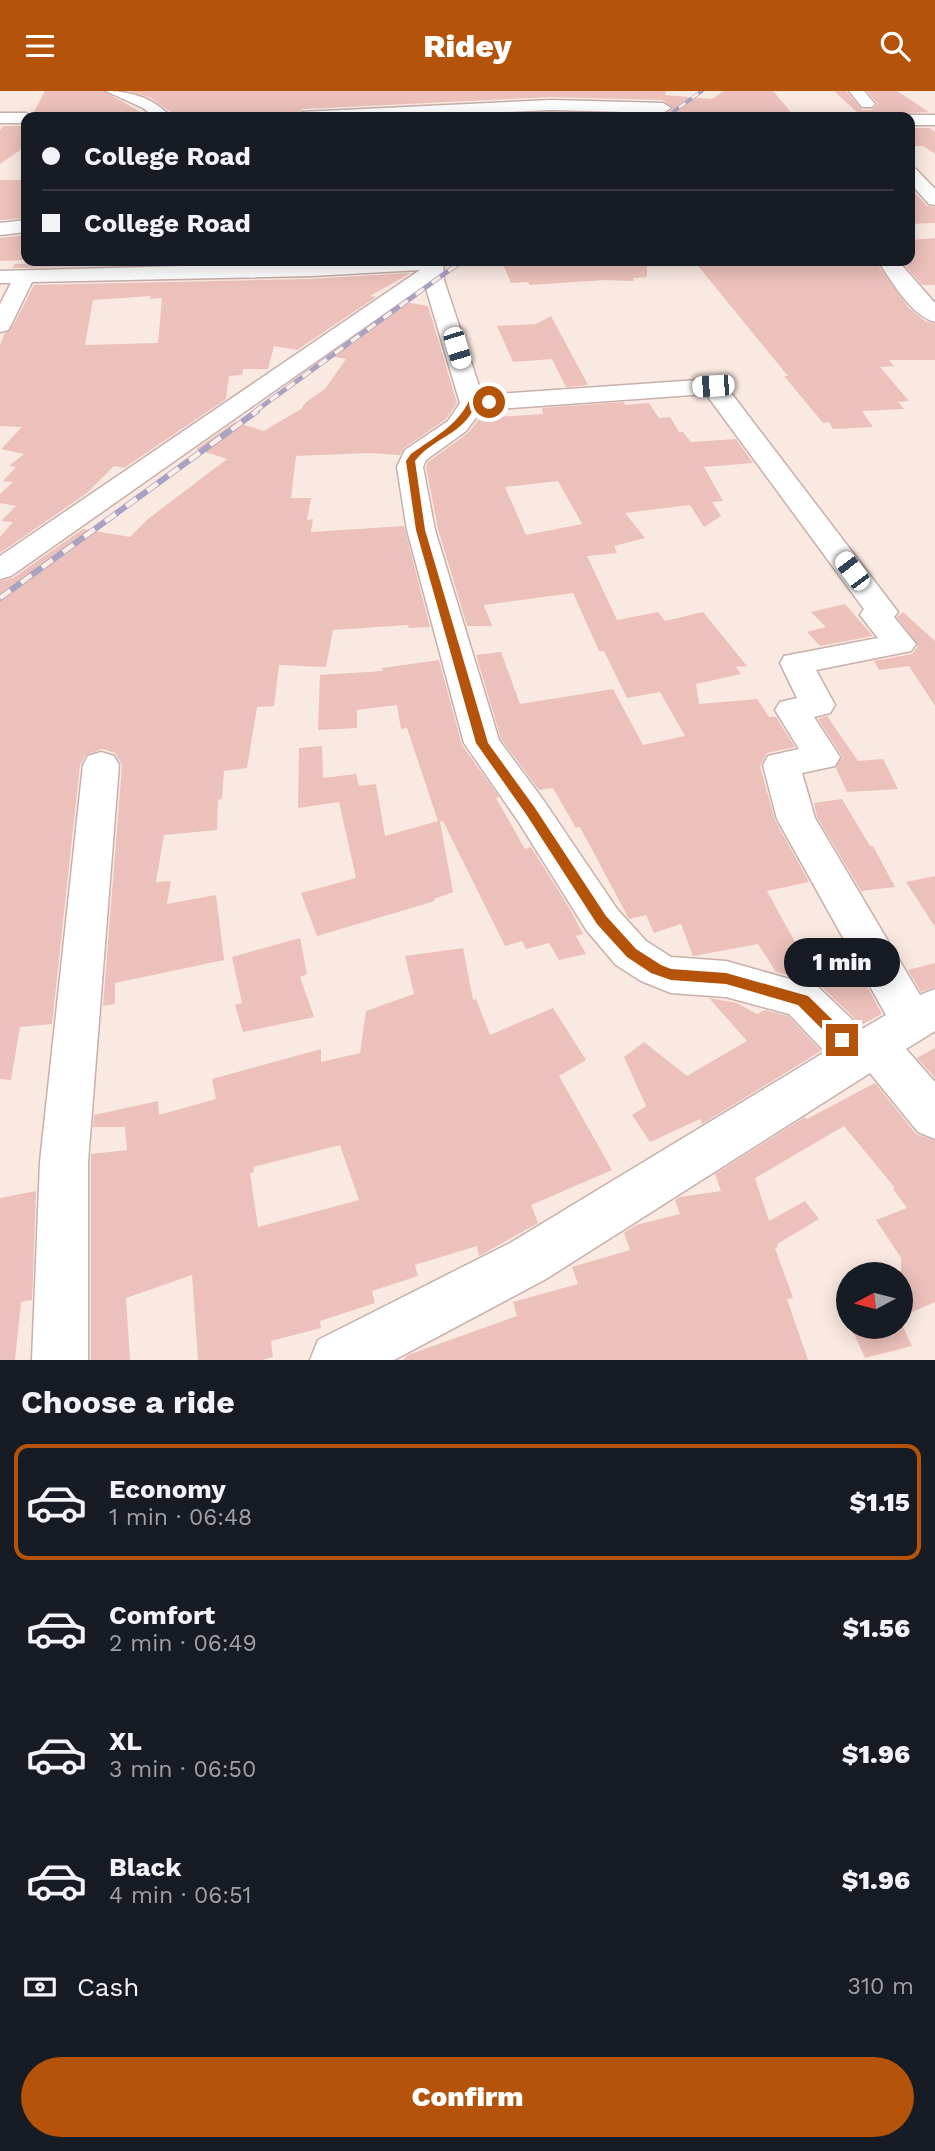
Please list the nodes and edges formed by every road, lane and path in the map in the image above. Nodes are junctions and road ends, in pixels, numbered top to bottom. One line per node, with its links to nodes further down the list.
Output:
1 (113, 91): 6 (street)
2 (856, 91): 4 (street)
3 (369, 95): 7 (street)
4 (867, 104)
5 (663, 108): 8 (street)
6 (157, 112)
7 (377, 112)
8 (434, 112)
9 (0, 118): 10 (street)
10 (21, 118)
11 (915, 120): 12 (street)
12 (935, 120)
13 (935, 169): 14 (street)
14 (915, 171)
15 (915, 177): 16 (street)
16 (935, 199)
17 (21, 227): 18 (street)
18 (0, 229)
19 (409, 266): 23 (street)
20 (432, 266): 28 (street)
21 (433, 266): 27 (street)
22 (892, 266): 25 (street)
23 (25, 276): 24 (street); 26 (street)
24 (0, 277)
25 (935, 315)
26 (0, 325)
27 (472, 403): 30 (street); 30 (street)
28 (0, 570)
29 (101, 765): 32 (street)
30 (895, 1033): 31 (street); 33 (street)
31 (935, 1117)
32 (60, 1360)
33 (338, 1360)

